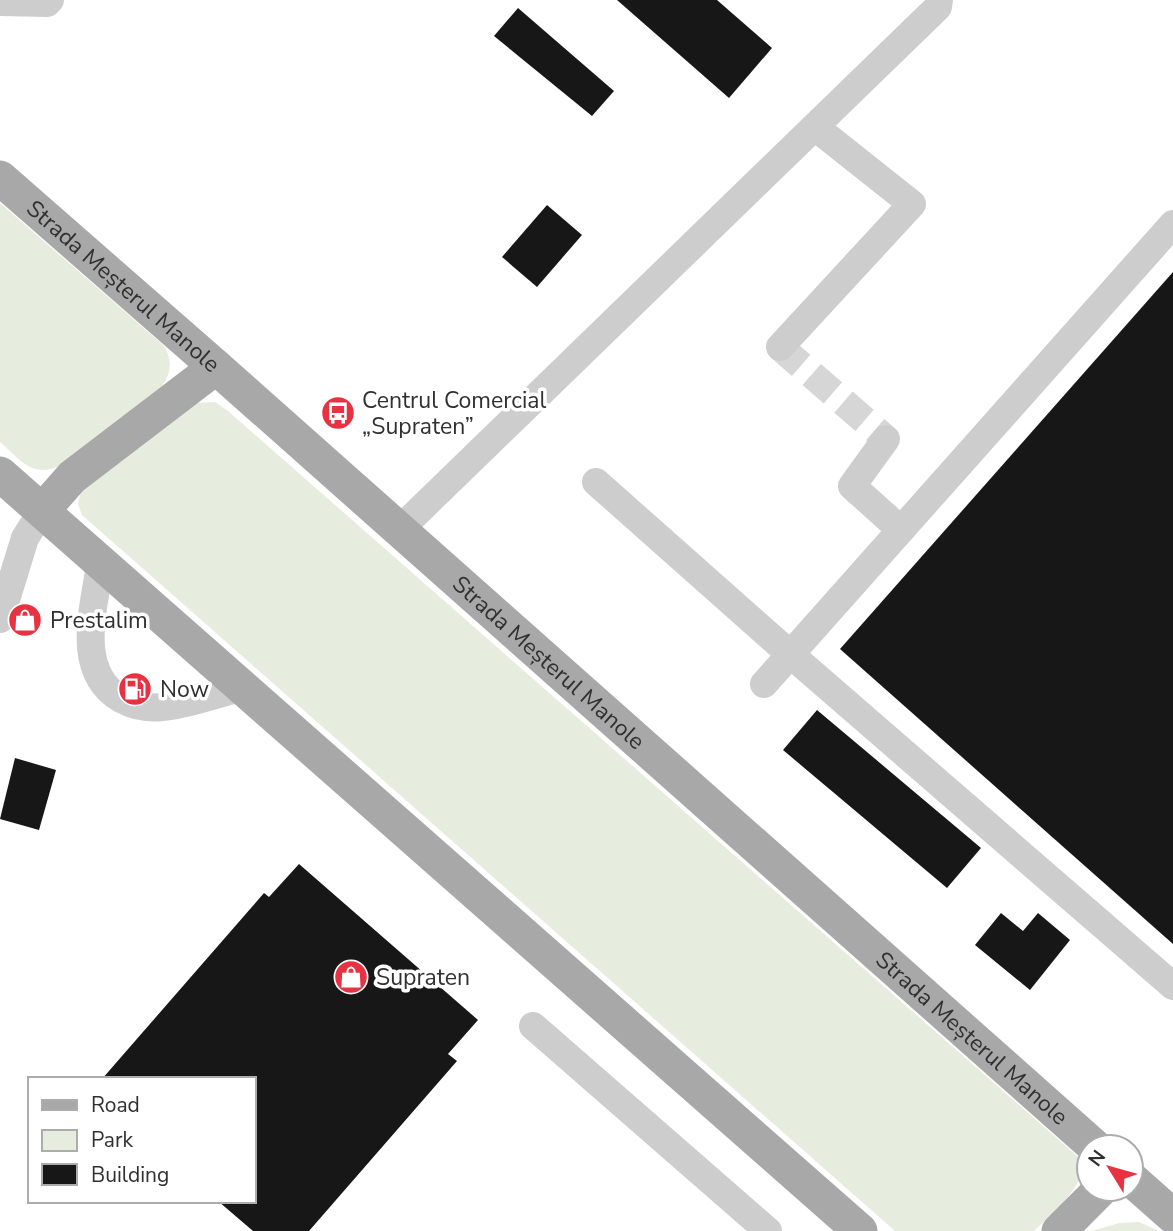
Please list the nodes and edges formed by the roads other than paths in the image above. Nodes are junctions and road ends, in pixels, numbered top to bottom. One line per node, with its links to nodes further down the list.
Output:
1 (50, 0): 3 (street)
2 (939, 0): 4 (street)
3 (0, 2)
4 (815, 127): 7 (street); 13 (street)
5 (0, 178): 8 (main road, Strada Meșterul Manole)
6 (1173, 224): 14 (street)
7 (780, 347)
8 (216, 367): 12 (main road); 13 (main road, Strada Meșterul Manole)
9 (886, 439): 14 (street)
10 (0, 474): 12 (main road)
11 (596, 482): 17 (street)
12 (42, 511): 15 (main road); 16 (street)
13 (399, 530): 22 (main road, Strada Meșterul Manole)
14 (901, 530): 17 (street)
15 (100, 565): 19 (main road); 19 (street)
16 (0, 619)
17 (790, 654): 18 (street); 20 (street)
18 (764, 684)
19 (241, 688): 27 (main road)
20 (1173, 986)
21 (533, 1026): 26 (street)
22 (1079, 1133)
23 (1145, 1191): 25 (main road)
24 (1087, 1203): 28 (main road)
25 (1173, 1216)
26 (768, 1231)
27 (860, 1231)
28 (1059, 1231)

